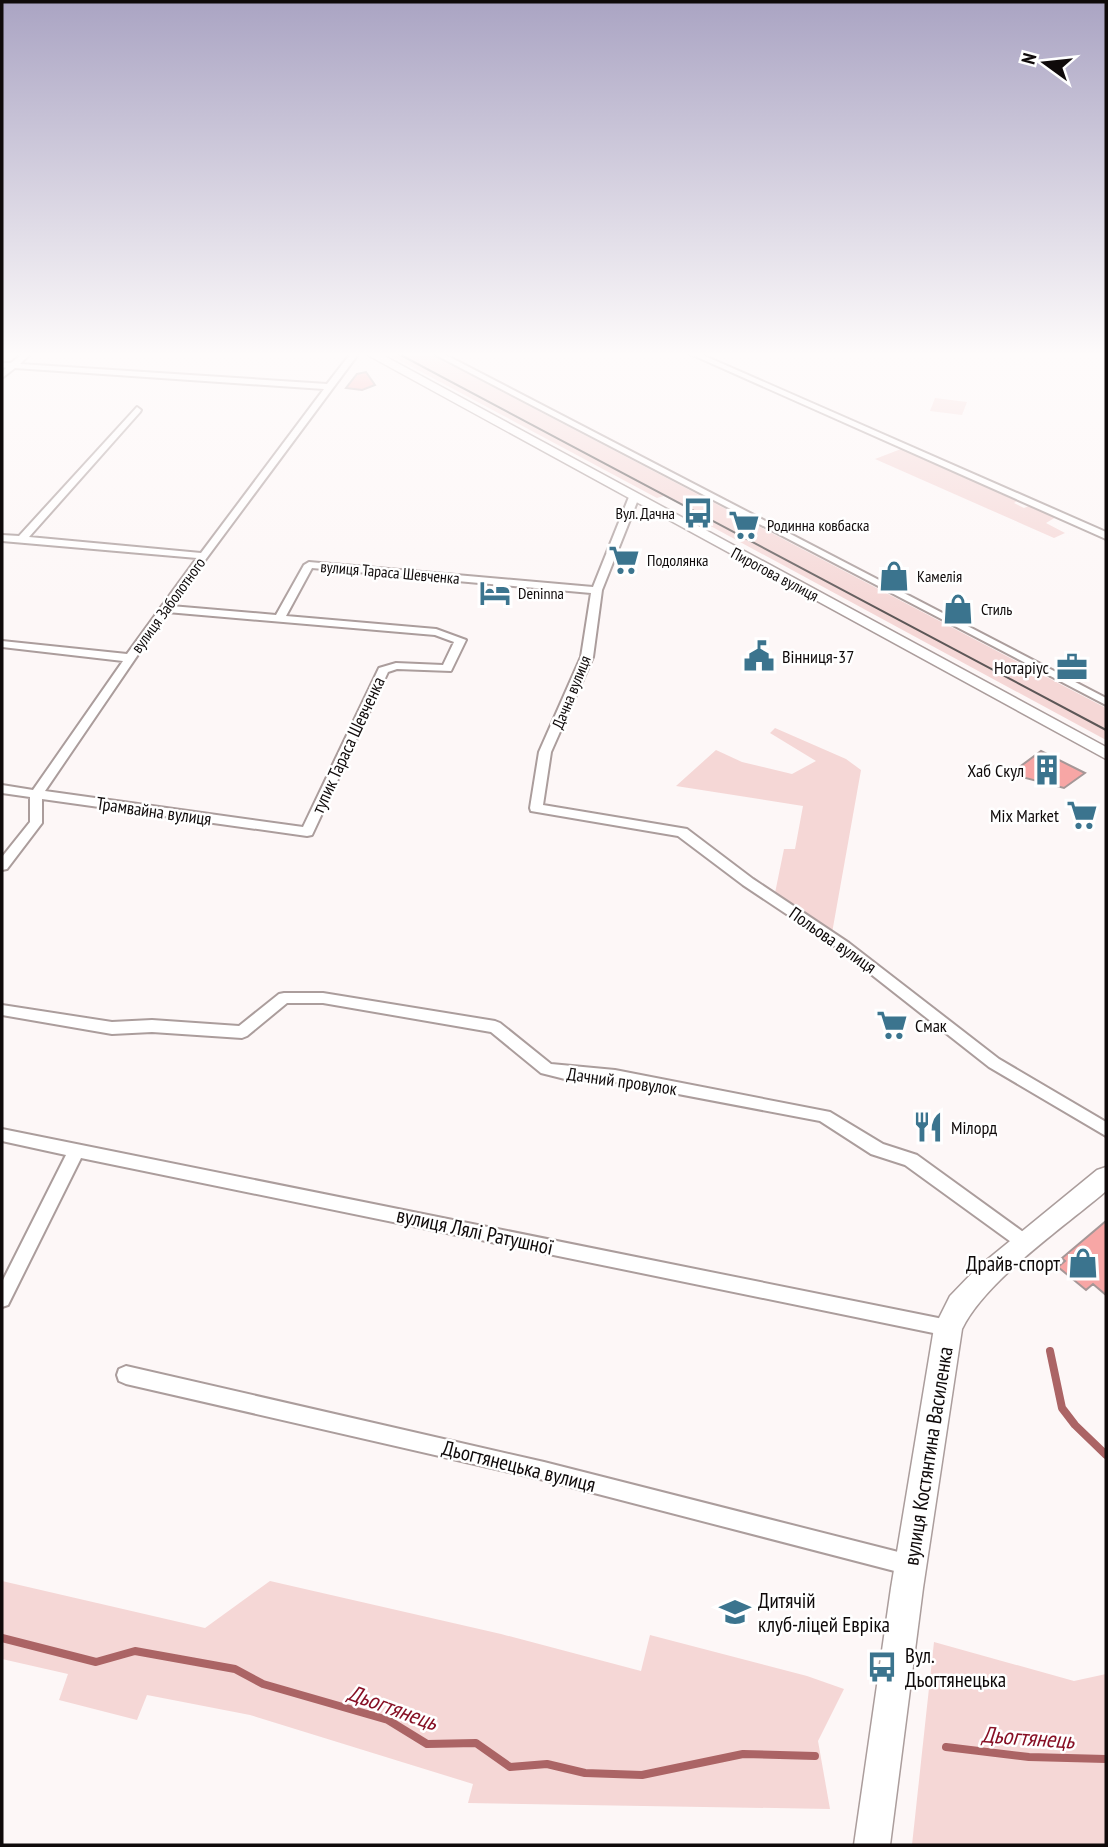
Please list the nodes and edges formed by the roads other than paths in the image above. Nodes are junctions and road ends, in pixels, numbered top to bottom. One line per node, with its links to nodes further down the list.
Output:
1 (110, 439): 9 (street)
2 (291, 439): 10 (street, вулиця Заболотного)
3 (528, 439): 6 (main road, Пирогова вулиця)
4 (601, 439): 16 (street)
5 (887, 439): 7 (street)
6 (634, 497): 11 (street, Дачна вулиця); 17 (main road, Пирогова вулиця)
7 (1106, 536)
8 (2, 538): 9 (street)
9 (21, 540): 10 (street)
10 (204, 556): 12 (street, вулиця Заболотного)
11 (597, 590): 13 (street, вулиця Тараса Шевченка); 20 (street, Дачна вулиця)
12 (164, 609): 13 (street); 15 (street, вулиця Заболотного)
13 (279, 619): 21 (street, тупик Тараса Шевченка)
14 (2, 644): 15 (street)
15 (130, 658): 19 (street, вулиця Заболотного)
16 (1106, 702)
17 (1106, 754)
18 (2, 789): 19 (street, Трамвайна вулиця)
19 (36, 795): 21 (street, Трамвайна вулиця); 22 (street, вулиця Заболотного)
20 (536, 808): 24 (street, Польова вулиця)
21 (307, 832)
22 (2, 866)
23 (2, 1010): 28 (street, Дачний провулок)
24 (1106, 1130)
25 (2, 1135): 26 (street, вулиця Лялі Ратушної)
26 (77, 1150): 29 (street); 30 (street, вулиця Лялі Ратушної)
27 (1106, 1177): 28 (main road, вулиця Костянтина Василенка)
28 (1024, 1242): 30 (main road, вулиця Костянтина Василенка)
29 (2, 1299)
30 (948, 1328): 32 (main road, вулиця Костянтина Василенка)
31 (126, 1375): 32 (street, Дьогтянецька вулиця)
32 (910, 1565): 33 (main road, вулиця Костянтина Василенка)
33 (872, 1845)

